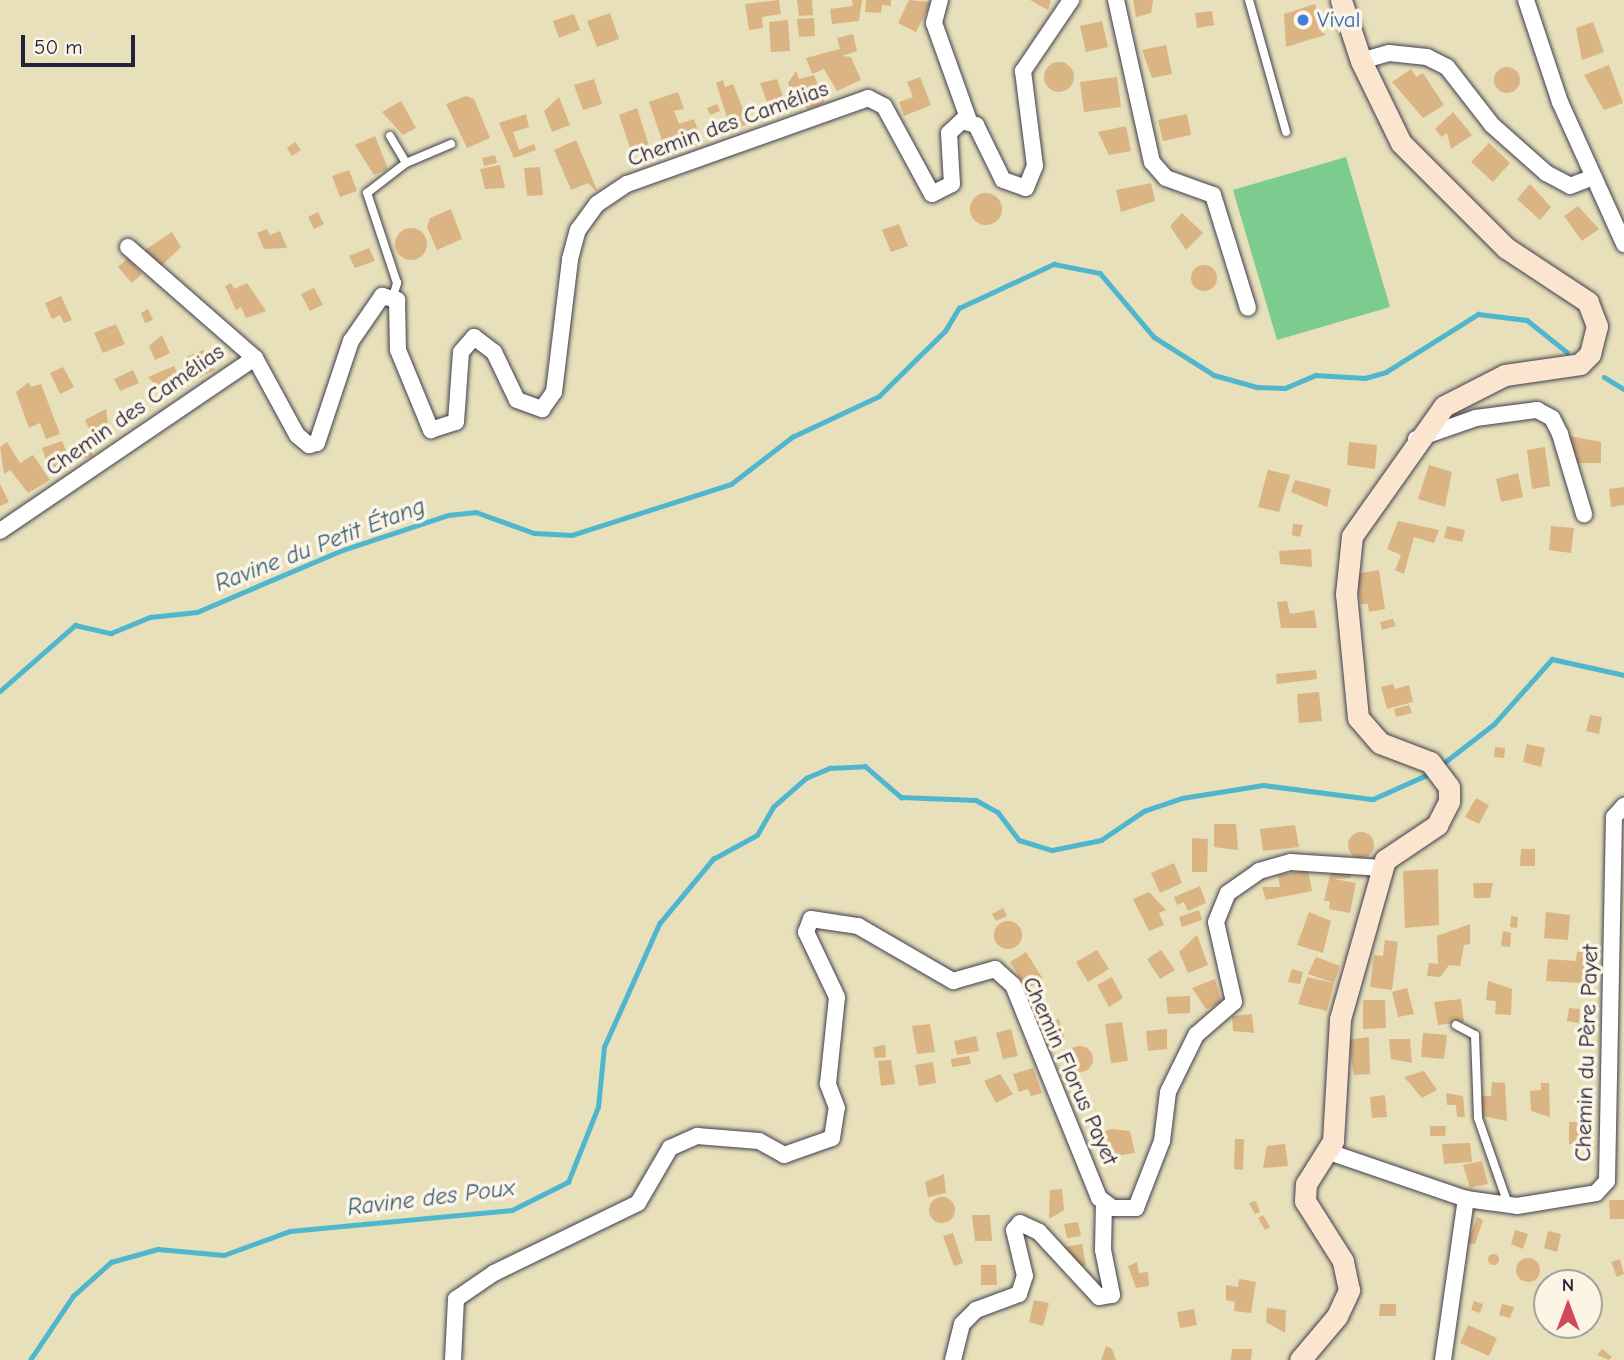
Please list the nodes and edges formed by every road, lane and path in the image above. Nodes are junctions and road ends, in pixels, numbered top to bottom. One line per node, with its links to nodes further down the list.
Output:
1 (940, 0): 8 (street)
2 (1071, 0): 8 (street)
3 (1116, 0): 17 (street)
4 (1249, 0): 9 (lane)
5 (1341, 0): 7 (main road)
6 (1527, 0): 13 (street)
7 (1361, 61): 13 (street); 19 (main road)
8 (969, 121): 16 (street, Chemin des Camélias)
9 (1286, 132)
10 (390, 136): 12 (lane)
11 (451, 144): 12 (lane)
12 (407, 163): 16 (lane)
13 (1591, 178): 14 (street)
14 (1624, 243)
15 (128, 247): 18 (street)
16 (395, 290): 18 (street, Chemin des Camélias)
17 (1248, 308)
18 (255, 358): 21 (street, Chemin des Camélias)
19 (1416, 439): 20 (street); 23 (main road)
20 (1584, 514)
21 (0, 531)
22 (1624, 806): 28 (street, Chemin du Père Payet)
23 (1382, 868): 25 (main road); 27 (street, Chemin Florus Payet)
24 (1456, 1025): 28 (lane)
25 (1329, 1152): 26 (street, Chemin du Père Payet); 31 (main road)
26 (1466, 1199): 28 (street, Chemin du Père Payet); 32 (street)
27 (1104, 1202): 29 (street, Chemin Florus Payet); 30 (street)
28 (1508, 1204)
29 (453, 1360)
30 (953, 1360)
31 (1300, 1360)
32 (1443, 1360)

